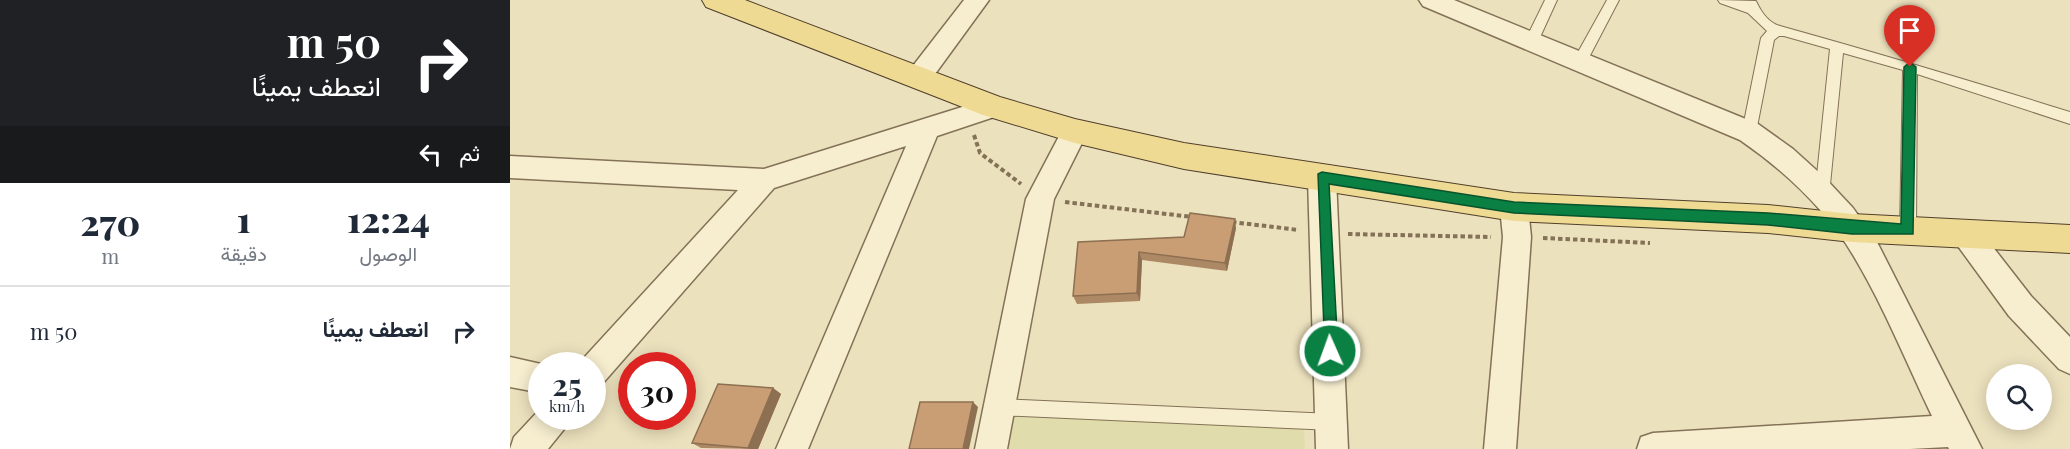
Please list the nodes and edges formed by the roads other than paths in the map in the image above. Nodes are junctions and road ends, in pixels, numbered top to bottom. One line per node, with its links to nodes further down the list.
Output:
1 (716, 0): 13 (main road)
2 (977, 0): 13 (street)
3 (1431, 0): 9 (street)
4 (1551, 0): 9 (lane)
5 (1612, 0): 11 (lane)
6 (1724, 0): 7 (lane)
7 (1750, 3): 8 (lane)
8 (1776, 31): 10 (lane); 18 (lane)
9 (1531, 43): 11 (street)
10 (1837, 46): 12 (lane); 22 (lane)
11 (1579, 63): 18 (street)
12 (1910, 67): 15 (lane); 25 (lane)
13 (918, 78): 14 (main road)
14 (980, 111): 16 (street); 17 (main road)
15 (2070, 118)
16 (927, 128): 21 (street); 38 (street)
17 (1075, 131): 20 (main road); 32 (street)
18 (1749, 132): 22 (street)
19 (510, 167): 21 (street)
20 (1322, 178): 23 (main road); 34 (street)
21 (764, 180): 28 (street)
22 (1822, 195): 24 (street)
23 (1515, 222): 24 (main road); 40 (street)
24 (1852, 228): 25 (main road); 35 (street)
25 (1908, 230): 26 (main road)
26 (1965, 233): 27 (main road); 29 (street)
27 (2070, 239)
28 (606, 356)
29 (2070, 359)
30 (510, 372): 31 (street)
31 (528, 375)
32 (998, 407): 34 (lane); 39 (street)
33 (543, 430): 37 (street)
34 (1332, 435)
35 (1962, 440): 36 (street)
36 (1794, 445): 41 (street)
37 (526, 449)
38 (792, 449)
39 (992, 449)
40 (1500, 449)
41 (1653, 449)

